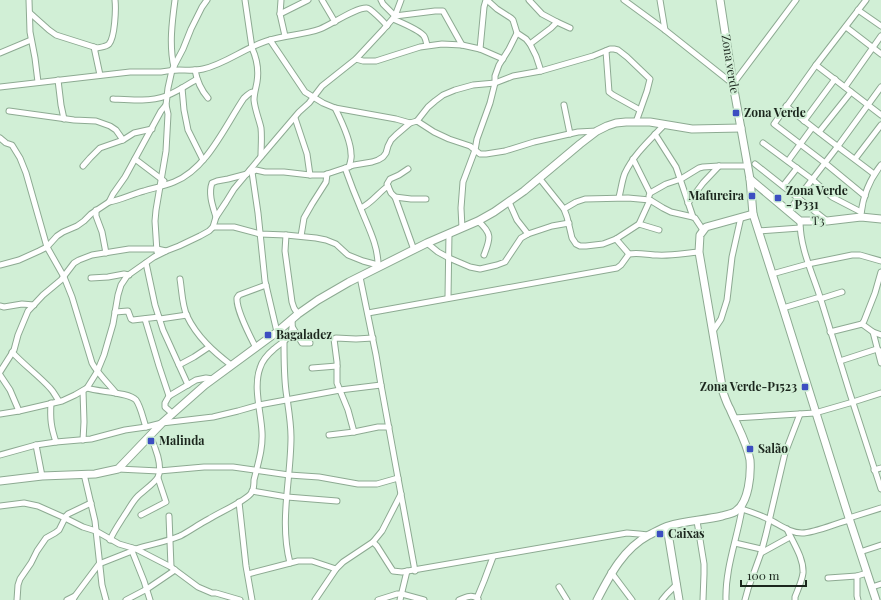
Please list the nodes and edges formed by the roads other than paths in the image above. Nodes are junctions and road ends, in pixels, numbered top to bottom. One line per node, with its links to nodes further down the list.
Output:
1 (29, 0): 19 (street)
2 (115, 0): 37 (street)
3 (175, 0): 47 (street)
4 (207, 0): 47 (street)
5 (245, 0): 38 (street)
6 (281, 0): 20 (street)
7 (308, 0): 20 (street)
8 (322, 0): 22 (street)
9 (381, 0): 21 (street)
10 (401, 0): 21 (street)
11 (487, 0): 29 (street); 40 (street)
12 (529, 0): 23 (street)
13 (624, 0): 28 (street)
14 (660, 0): 28 (street)
15 (720, 0): 56 (street, Zona verde)
16 (796, 0): 56 (street)
17 (866, 0): 18 (street)
18 (858, 10): 25 (street); 26 (street)
19 (30, 13): 32 (street); 37 (street)
20 (280, 14): 30 (street)
21 (394, 17): 24 (street); 35 (street); 36 (street)
22 (335, 22): 24 (street); 30 (street)
23 (557, 22): 27 (street); 34 (street)
24 (387, 26): 44 (street)
25 (846, 26): 39 (street); 46 (street)
26 (881, 26)
27 (570, 28)
28 (665, 30): 56 (street)
29 (518, 33): 34 (street); 45 (street)
30 (285, 36): 33 (street)
31 (881, 36): 39 (street)
32 (32, 40): 42 (street); 54 (street)
33 (270, 40): 38 (street); 64 (street)
34 (530, 44): 49 (street)
35 (462, 45): 36 (street); 40 (street)
36 (427, 46): 44 (street)
37 (94, 47): 50 (street)
38 (252, 48): 48 (street); 61 (street)
39 (873, 48): 43 (street); 60 (street)
40 (480, 49): 45 (street)
41 (606, 51): 49 (street); 72 (street); 72 (street)
42 (0, 53)
43 (881, 54)
44 (356, 59): 64 (street)
45 (503, 59): 55 (street)
46 (816, 65): 53 (street); 69 (street)
47 (173, 69): 48 (street); 50 (street); 63 (street)
48 (195, 70): 51 (street)
49 (541, 71): 55 (street)
50 (100, 75): 52 (street)
51 (196, 79): 59 (street); 65 (street)
52 (58, 80): 54 (street); 76 (street)
53 (835, 80): 60 (street); 78 (street)
54 (38, 82): 57 (street)
55 (495, 83): 77 (street); 97 (street)
56 (733, 84): 83 (street, Zona verde)
57 (0, 86)
58 (881, 87): 70 (street)
59 (182, 88): 63 (street); 102 (street)
60 (845, 88): 62 (street)
61 (254, 92): 98 (street); 102 (street)
62 (851, 92): 70 (street); 87 (street)
63 (168, 96): 66 (street); 67 (street)
64 (314, 97): 71 (street); 75 (street)
65 (208, 98)
66 (112, 99)
67 (166, 105): 85 (street); 120 (street)
68 (564, 105): 88 (street)
69 (786, 106): 78 (street); 94 (street)
70 (868, 106): 74 (street); 96 (street)
71 (335, 108): 79 (street); 110 (street)
72 (640, 110): 80 (street)
73 (9, 111): 76 (street)
74 (881, 115)
75 (295, 118): 98 (street); 116 (street)
76 (64, 119): 91 (street)
77 (417, 121): 79 (street); 97 (street)
78 (804, 121): 84 (street)
79 (410, 122): 110 (street)
80 (636, 122): 81 (street); 86 (street)
81 (664, 124): 83 (street); 89 (street)
82 (881, 125): 101 (street)
83 (741, 128): 109 (street)
84 (812, 128): 87 (street); 94 (street)
85 (152, 129): 91 (street); 99 (street)
86 (597, 131): 88 (street); 117 (street)
87 (819, 132): 96 (street)
88 (570, 134): 97 (street)
89 (655, 134): 100 (street); 118 (street)
90 (0, 138): 93 (street)
91 (123, 140): 107 (street)
92 (763, 143): 103 (street)
93 (9, 144): 95 (street); 163 (street)
94 (800, 144): 103 (street); 104 (street)
95 (0, 146)
96 (838, 146): 101 (street); 104 (street)
97 (475, 150): 152 (street)
98 (261, 156): 113 (street)
99 (135, 159): 120 (street); 133 (street)
100 (633, 159): 126 (street); 129 (street)
101 (855, 159): 114 (street)
102 (203, 160): 122 (street)
103 (788, 161): 111 (street)
104 (826, 163): 121 (street); 127 (street)
105 (755, 164): 125 (street)
106 (881, 165): 114 (street)
107 (83, 166)
108 (719, 166): 109 (street); 118 (street); 135 (street)
109 (747, 166): 119 (street)
110 (347, 167): 115 (street); 136 (street)
111 (797, 168): 121 (street); 125 (street)
112 (408, 169): 124 (street)
113 (250, 172): 116 (street); 142 (street); 142 (street); 157 (street)
114 (877, 172): 127 (street)
115 (327, 174): 116 (street); 160 (street)
116 (310, 175)
117 (540, 179): 134 (street); 137 (street)
118 (681, 179): 126 (street); 135 (street)
119 (750, 179): 139 (street, T3); 140 (street)
120 (162, 180): 122 (street); 123 (street)
121 (813, 180): 130 (street); 141 (street)
122 (168, 184): 123 (street)
123 (160, 186): 133 (street); 165 (street)
124 (388, 186): 128 (street); 136 (street)
125 (783, 186): 130 (street)
126 (650, 193): 132 (street)
127 (865, 196): 141 (street)
128 (395, 197): 131 (street); 164 (street)
129 (619, 197): 132 (street); 137 (street)
130 (798, 198): 139 (street); 147 (street)
131 (426, 199)
132 (649, 200): 143 (street); 149 (street)
133 (109, 202): 138 (street)
134 (508, 202): 146 (street); 158 (street)
135 (688, 203): 143 (street)
136 (360, 208): 175 (street)
137 (564, 209): 148 (street)
138 (96, 210): 163 (street); 167 (street)
139 (789, 211): 150 (street, T3)
140 (753, 214): 144 (street); 155 (street)
141 (861, 214): 145 (street, T3); 147 (street, T3)
142 (216, 217): 151 (street)
143 (693, 217): 154 (street)
144 (741, 217): 154 (street); 200 (street)
145 (881, 219)
146 (478, 221): 152 (street); 169 (street)
147 (827, 221): 150 (street, T3)
148 (569, 223): 158 (street); 161 (street)
149 (639, 224): 153 (street); 161 (street)
150 (800, 224): 155 (street); 173 (street)
151 (213, 226): 157 (street); 165 (street)
152 (462, 228): 156 (street)
153 (659, 230)
154 (703, 230): 166 (street)
155 (758, 231): 177 (street)
156 (449, 233): 162 (street); 170 (street)
157 (260, 234): 159 (street); 183 (street)
158 (528, 234): 170 (street)
159 (286, 235): 160 (street); 194 (street)
160 (301, 236): 175 (street)
161 (616, 239): 168 (street)
162 (427, 243): 164 (street); 170 (street)
163 (47, 247): 174 (street); 179 (street)
164 (414, 250): 175 (street)
165 (157, 252): 167 (street); 172 (street)
166 (699, 252): 168 (street); 200 (street)
167 (106, 253): 179 (street)
168 (629, 254): 187 (street)
169 (484, 255)
170 (449, 258): 187 (street)
171 (881, 261): 173 (street)
172 (146, 263): 178 (street); 196 (street)
173 (808, 264): 177 (street); 188 (street)
174 (0, 265)
175 (379, 266): 180 (street)
176 (881, 272): 185 (street)
177 (772, 274): 191 (street)
178 (129, 275): 181 (street); 192 (street)
179 (64, 277): 189 (street); 219 (street)
180 (360, 277): 193 (street); 194 (street)
181 (91, 278)
182 (180, 279): 195 (street)
183 (266, 285): 201 (street); 209 (street)
184 (842, 292): 188 (street)
185 (875, 293): 186 (street); 199 (street)
186 (881, 296)
187 (448, 298): 193 (street)
188 (820, 298): 191 (street); 202 (street)
189 (34, 305): 190 (street); 211 (street)
190 (0, 306)
191 (783, 308): 235 (street)
192 (115, 312): 197 (street); 219 (street)
193 (368, 313): 205 (street)
194 (298, 314): 198 (street)
195 (187, 315): 196 (street); 208 (street)
196 (159, 318): 197 (street); 214 (street)
197 (145, 319): 228 (street)
198 (292, 324): 201 (street); 206 (street); 207 (street)
199 (862, 324): 202 (street); 203 (street)
200 (713, 331): 239 (street)
201 (277, 332): 209 (street)
202 (830, 332): 212 (street)
203 (873, 332): 204 (street); 210 (street)
204 (881, 335)
205 (373, 338): 216 (street); 223 (street)
206 (284, 342): 229 (street); 233 (street)
207 (310, 343)
208 (209, 347): 214 (street); 215 (street)
209 (256, 348): 215 (street)
210 (879, 350): 212 (street); 213 (street)
211 (12, 352): 218 (street); 230 (street)
212 (840, 361): 231 (street)
213 (881, 363)
214 (179, 365): 222 (street)
215 (231, 365): 221 (street)
216 (337, 366): 217 (street); 225 (street)
217 (312, 368)
218 (0, 372)
219 (97, 372): 224 (street); 226 (street)
220 (0, 375): 234 (street)
221 (213, 379): 222 (street); 237 (street)
222 (188, 385): 228 (street)
223 (381, 386): 225 (street); 242 (street)
224 (85, 389): 226 (street); 230 (street); 246 (street)
225 (340, 390): 229 (street); 243 (street)
226 (116, 393): 241 (street)
227 (881, 393): 231 (street)
228 (170, 396): 237 (street)
229 (287, 400): 233 (street); 256 (street)
230 (59, 401): 232 (street)
231 (853, 402): 235 (street); 252 (street)
232 (51, 403): 234 (street); 247 (street)
233 (259, 405): 240 (street); 254 (street)
234 (19, 411): 236 (street)
235 (815, 413): 238 (street); 275 (street)
236 (0, 414)
237 (173, 414): 240 (street)
238 (800, 414): 239 (street); 274 (street)
239 (734, 418): 269 (street)
240 (162, 423): 241 (street); 245 (street)
241 (146, 427): 246 (street)
242 (389, 427): 243 (street); 259 (street)
243 (354, 432): 244 (street)
244 (329, 435)
245 (150, 436): 251 (street); 253 (street)
246 (83, 440): 247 (street)
247 (56, 442): 248 (street)
248 (36, 446): 249 (street); 257 (street)
249 (0, 455)
250 (881, 468): 252 (street)
251 (118, 469): 253 (street); 255 (street)
252 (874, 470): 261 (street)
253 (159, 471): 254 (street); 258 (street)
254 (256, 471): 256 (street); 262 (street)
255 (84, 474): 257 (street); 267 (street)
256 (289, 475): 259 (street); 264 (street)
257 (42, 476): 260 (street)
258 (158, 478): 271 (street); 283 (street)
259 (398, 478): 263 (street)
260 (0, 481)
261 (881, 489)
262 (252, 491): 264 (street); 266 (street)
263 (401, 494): 284 (street); 296 (street)
264 (287, 497): 265 (street); 291 (street)
265 (337, 501)
266 (239, 502): 282 (street); 299 (street)
267 (91, 503): 273 (street); 279 (street)
268 (0, 506): 273 (street)
269 (742, 507): 274 (street); 276 (street); 285 (street)
270 (881, 508): 275 (street)
271 (141, 515)
272 (169, 516): 282 (street)
273 (65, 518): 279 (street); 311 (street)
274 (769, 519): 278 (street); 288 (street)
275 (849, 519): 278 (street); 289 (street)
276 (697, 521): 277 (street); 329 (street)
277 (667, 526): 280 (street); 302 (street)
278 (787, 530): 281 (street)
279 (96, 531): 283 (street); 292 (street)
280 (648, 536): 290 (street); 297 (street)
281 (790, 537): 288 (street); 332 (street)
282 (170, 539): 287 (street); 293 (street)
283 (110, 540): 287 (street)
284 (374, 542): 294 (street); 295 (street)
285 (735, 543): 288 (street); 330 (street)
286 (881, 545): 289 (street)
287 (133, 549): 292 (street); 293 (street); 306 (street)
288 (761, 551): 331 (street)
289 (860, 552): 298 (street)
290 (493, 557): 296 (street); 310 (street)
291 (290, 562): 294 (street); 299 (street)
292 (99, 564): 309 (street); 313 (street)
293 (173, 569): 306 (street); 307 (street)
294 (336, 569): 319 (street)
295 (407, 571): 296 (street); 308 (street)
296 (415, 571)
297 (612, 572): 325 (street); 326 (street)
298 (867, 573): 300 (street); 305 (street)
299 (248, 574): 318 (street)
300 (856, 576): 301 (street); 333 (street)
301 (828, 578)
302 (677, 584): 327 (street); 328 (street)
303 (881, 584): 305 (street)
304 (559, 587): 324 (street)
305 (872, 587): 334 (street)
306 (147, 589): 314 (street); 315 (street)
307 (212, 593): 316 (street); 317 (street)
308 (402, 594): 320 (street); 321 (street); 322 (street)
309 (74, 598): 312 (street)
310 (478, 599): 323 (street)
311 (17, 600)
312 (67, 600)
313 (106, 600)
314 (126, 600)
315 (150, 600)
316 (212, 600)
317 (240, 600)
318 (252, 600)
319 (315, 600)
320 (378, 600)
321 (400, 600)
322 (424, 600)
323 (459, 600)
324 (567, 600)
325 (597, 600)
326 (632, 600)
327 (662, 600)
328 (679, 600)
329 (703, 600)
330 (726, 600)
331 (745, 600)
332 (795, 600)
333 (858, 600)
334 (876, 600)

